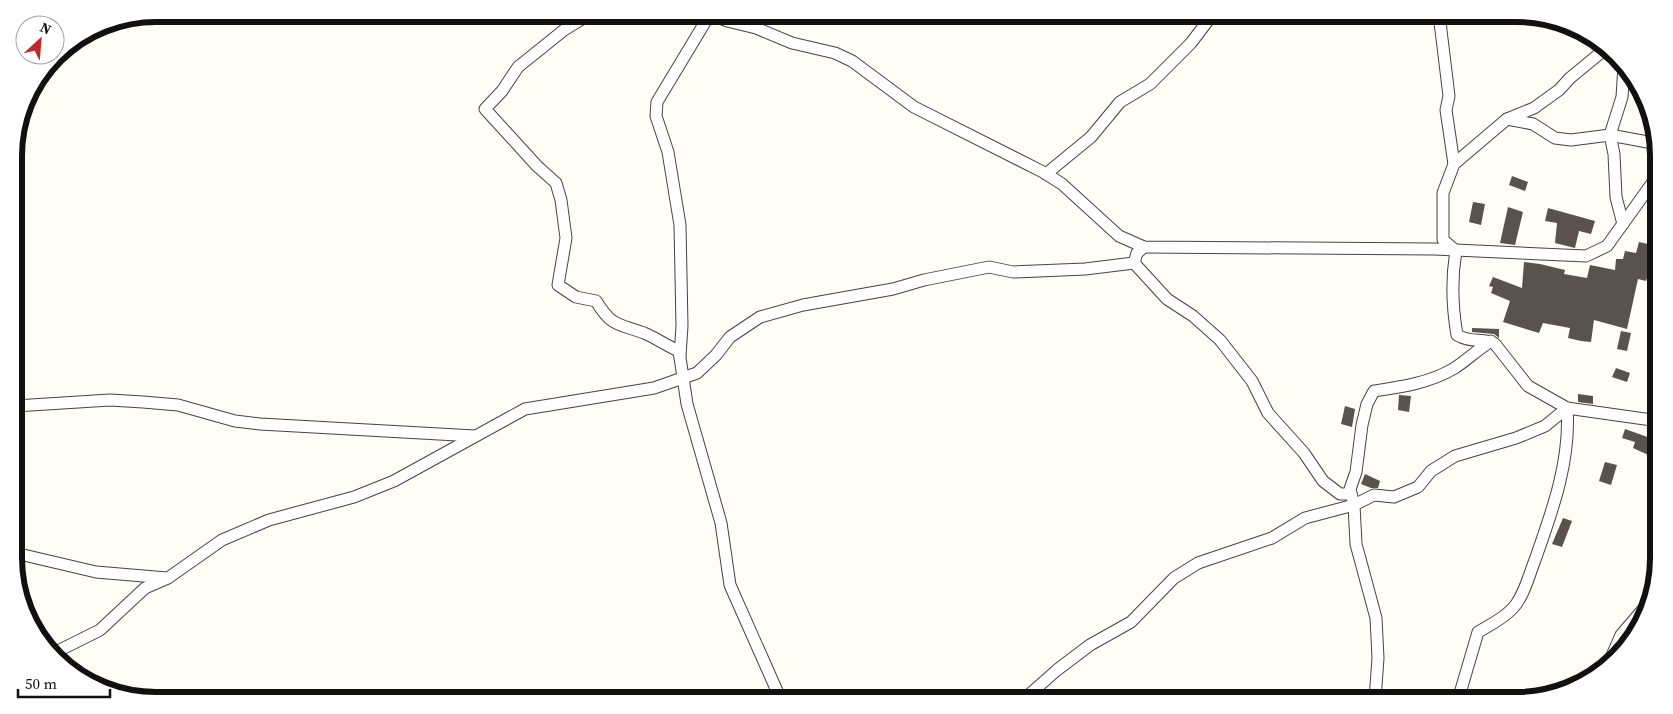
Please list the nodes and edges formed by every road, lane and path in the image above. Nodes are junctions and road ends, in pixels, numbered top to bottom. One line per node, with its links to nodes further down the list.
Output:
1 (577, 22): 19 (street)
2 (706, 22): 19 (street)
3 (731, 22): 12 (street)
4 (1207, 22): 12 (street)
5 (1440, 22): 11 (street)
6 (1601, 53): 8 (street)
7 (1623, 75): 9 (street)
8 (1507, 119): 9 (street); 11 (street)
9 (1610, 135): 10 (street); 14 (street)
10 (1649, 142)
11 (1454, 164): 16 (street)
12 (1046, 174): 15 (street)
13 (1650, 186): 14 (street)
14 (1623, 224): 16 (street)
15 (1144, 247): 16 (street); 17 (street)
16 (1456, 251): 18 (street)
17 (1134, 263): 20 (street); 25 (street)
18 (1491, 342): 22 (street); 25 (street)
19 (679, 351): 20 (street)
20 (682, 378): 24 (street); 34 (street)
21 (22, 406): 24 (street)
22 (1567, 408): 23 (street); 25 (street); 33 (street)
23 (1650, 421)
24 (476, 436): 27 (street)
25 (1352, 499): 31 (street); 32 (street)
26 (22, 556): 27 (street)
27 (168, 578): 30 (street)
28 (1637, 617): 29 (street)
29 (1616, 648)
30 (60, 650)
31 (1033, 691)
32 (1376, 691)
33 (1461, 691)
34 (777, 692)

